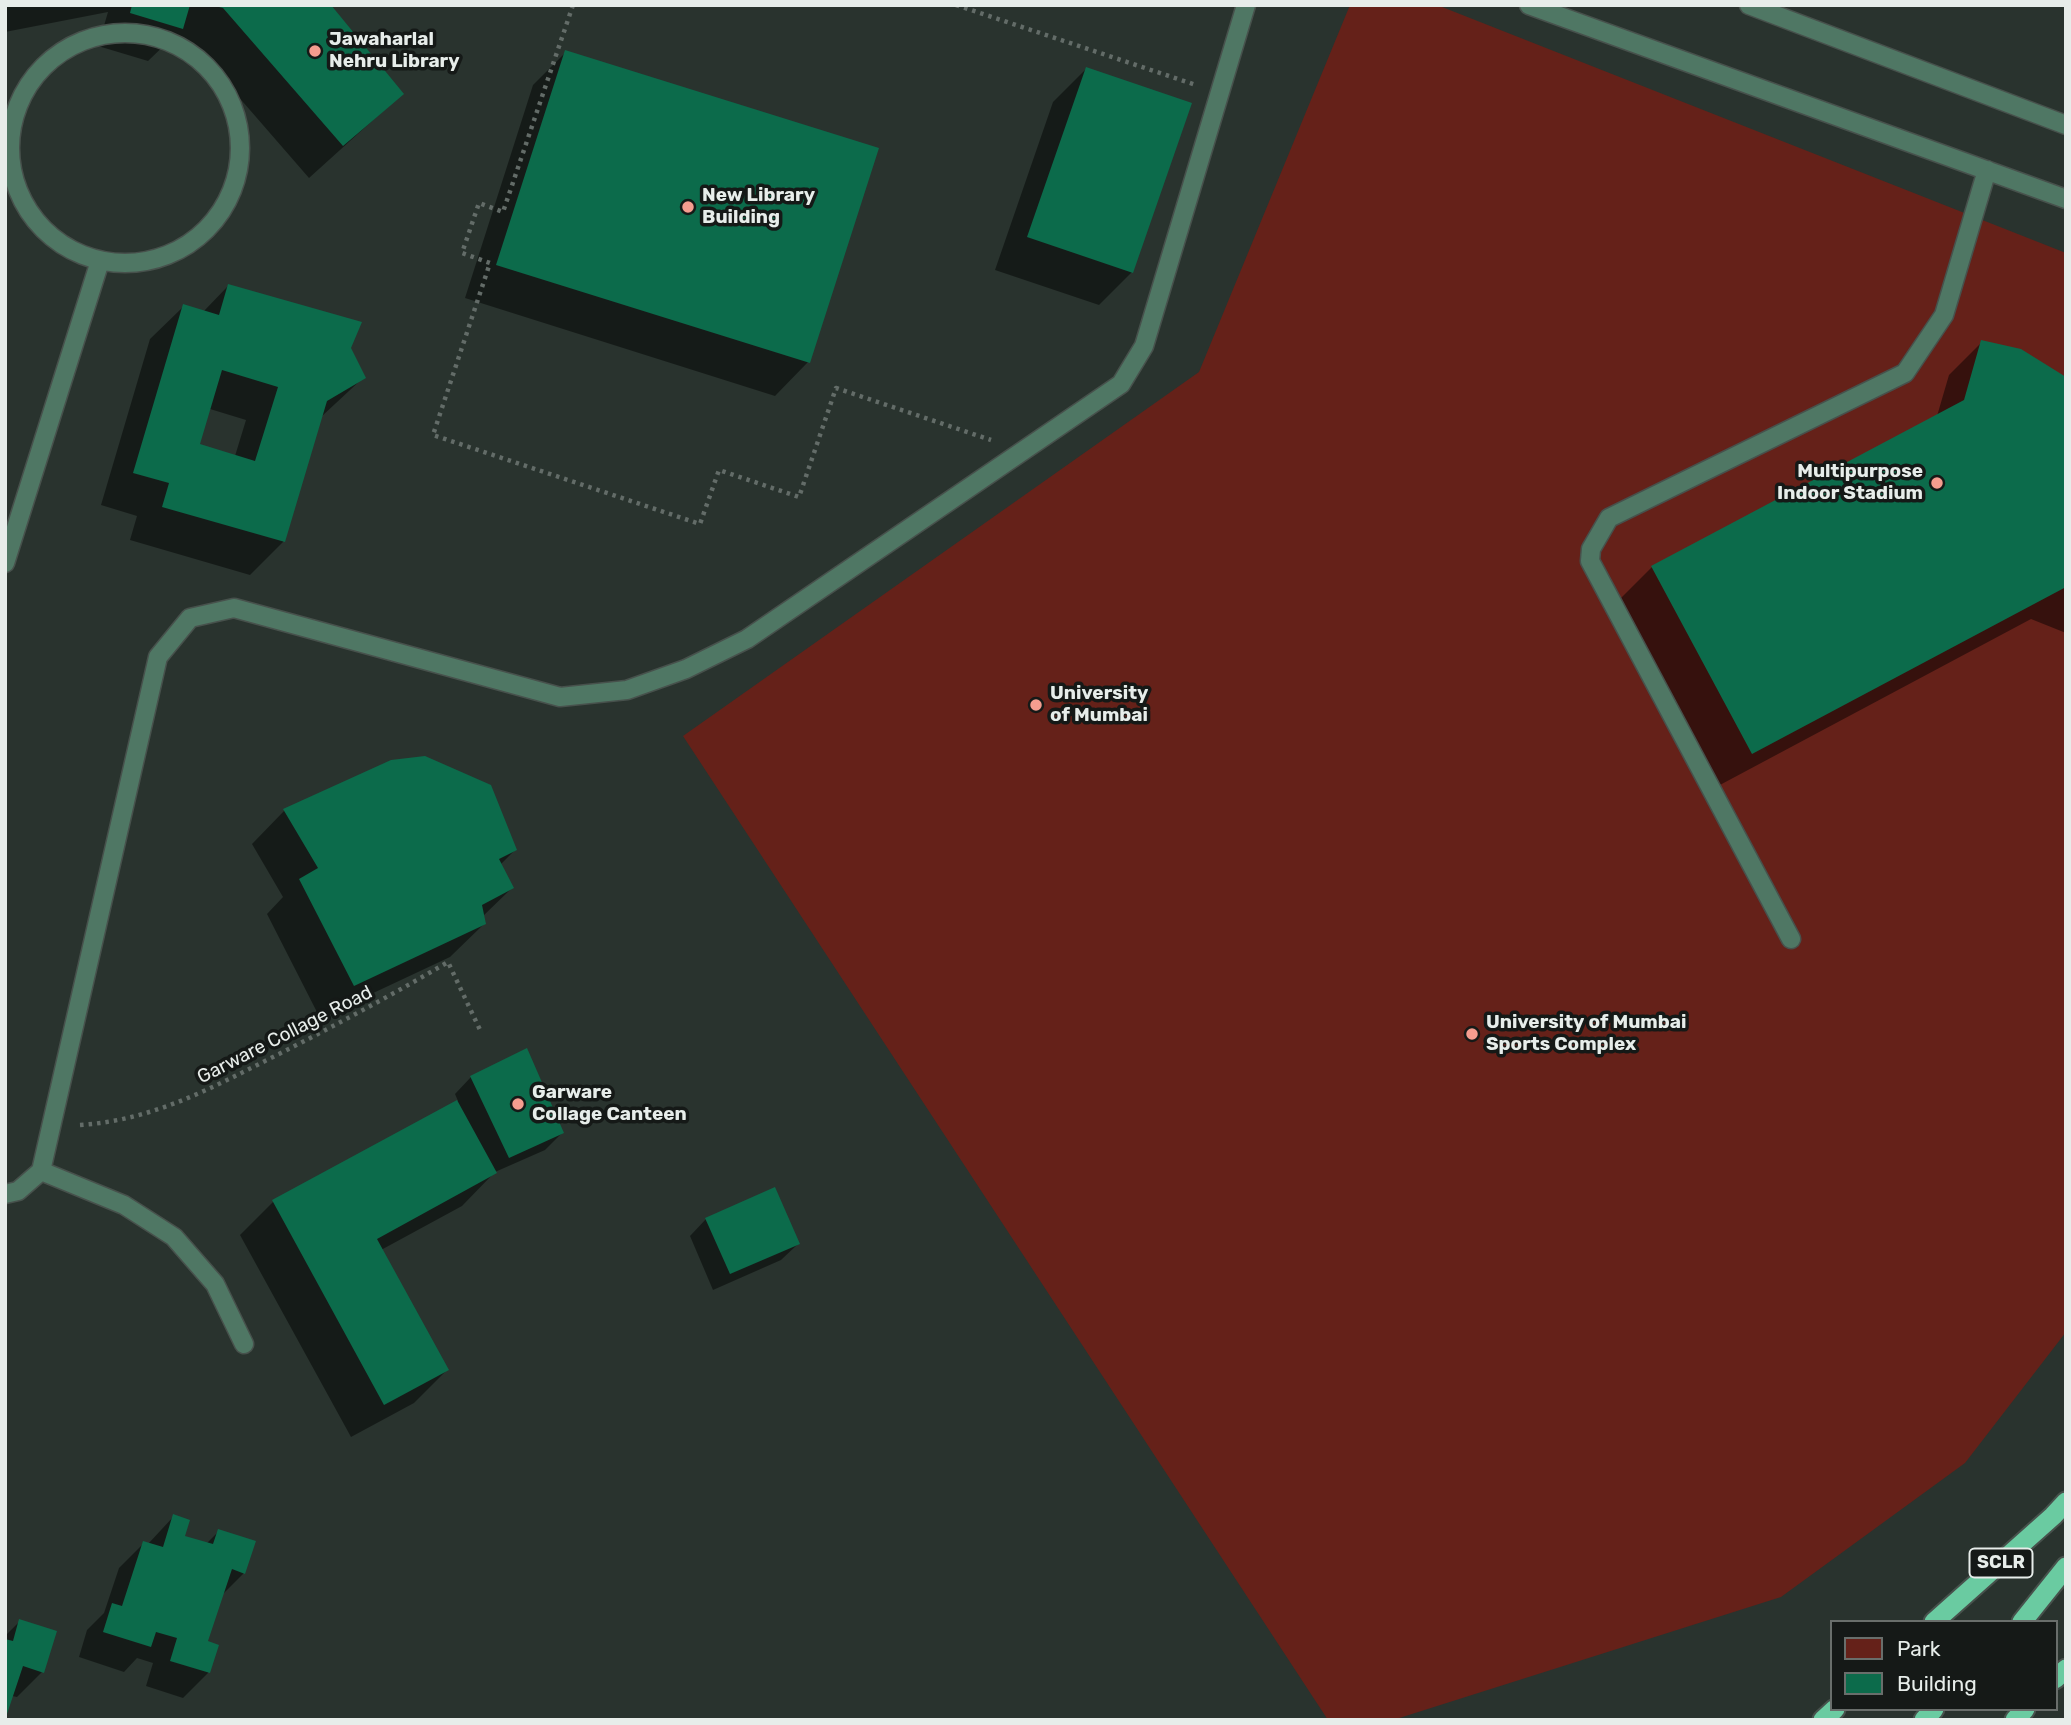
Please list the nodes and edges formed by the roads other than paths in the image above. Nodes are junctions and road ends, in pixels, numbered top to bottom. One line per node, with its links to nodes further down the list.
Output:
1 (1246, 5): 10 (lane)
2 (1529, 5): 5 (lane)
3 (1749, 5): 4 (lane)
4 (2066, 125)
5 (1987, 170): 6 (lane); 9 (lane)
6 (2066, 199)
7 (100, 261): 7 (lane); 8 (lane)
8 (5, 563)
9 (1791, 939)
10 (41, 1171): 11 (lane); 12 (lane)
11 (5, 1194)
12 (244, 1344)
13 (2066, 1502): 15 (highway, SCLR)
14 (2066, 1567): 16 (highway)
15 (1936, 1620)
16 (2024, 1620)

